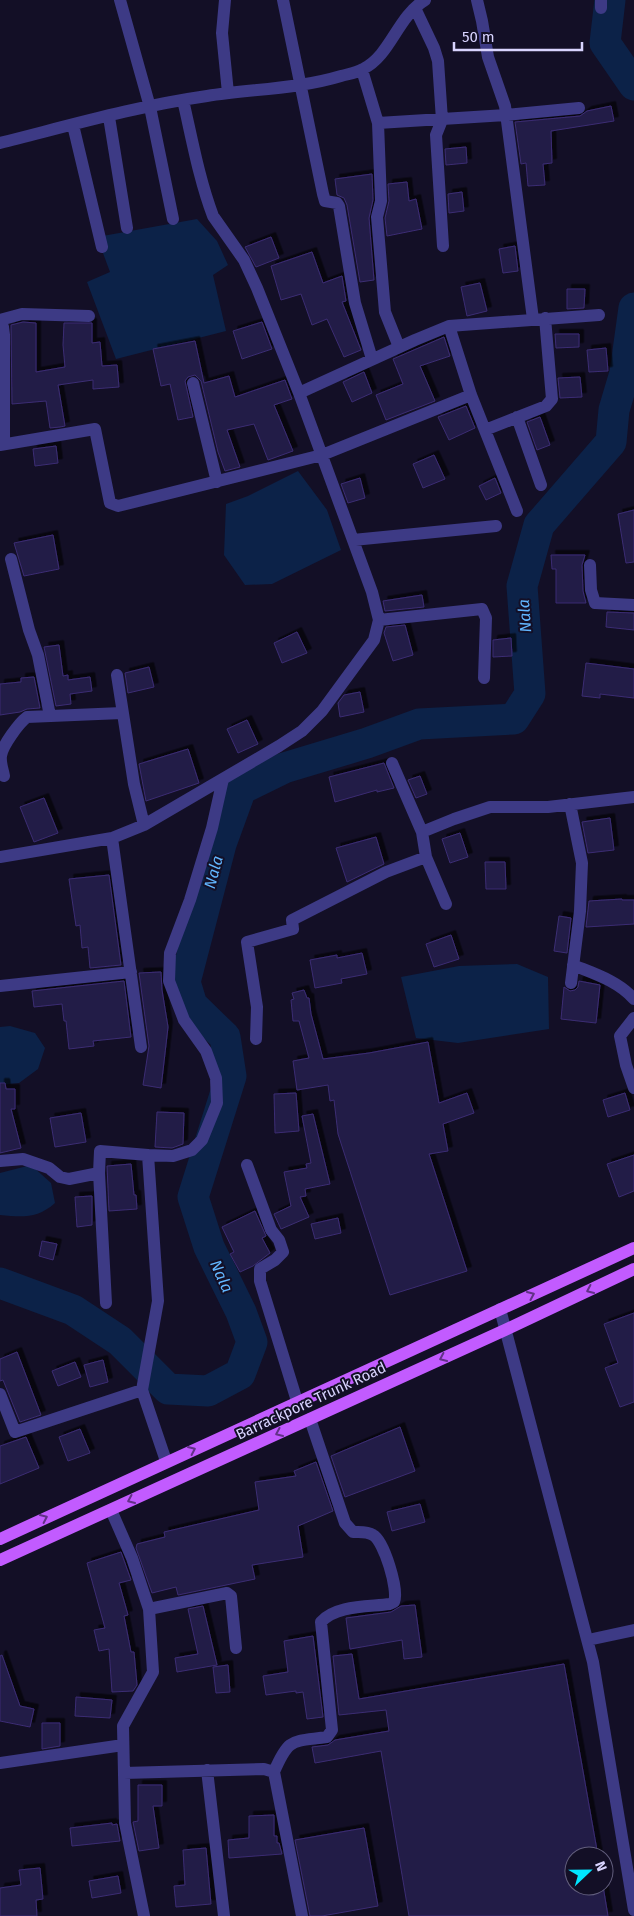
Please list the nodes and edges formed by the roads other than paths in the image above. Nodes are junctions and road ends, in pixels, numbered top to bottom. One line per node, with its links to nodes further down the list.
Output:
1 (120, 0): 10 (street)
2 (225, 0): 8 (street)
3 (283, 0): 7 (street)
4 (477, 0): 12 (street)
5 (420, 4): 6 (street); 14 (street)
6 (362, 70): 7 (street); 15 (street)
7 (300, 85): 8 (street); 28 (street)
8 (228, 93): 9 (street)
9 (183, 100): 10 (street); 30 (street)
10 (150, 107): 13 (street); 18 (street)
11 (579, 108): 12 (street)
12 (506, 115): 14 (street); 24 (street)
13 (109, 116): 16 (street); 19 (street)
14 (442, 120): 15 (street); 20 (street)
15 (378, 123): 27 (street)
16 (73, 125): 17 (street); 21 (street)
17 (0, 142)
18 (173, 219)
19 (127, 228)
20 (443, 246)
21 (102, 247)
22 (599, 315): 24 (street)
23 (89, 316): 25 (street)
24 (539, 319): 26 (street); 32 (street)
25 (0, 320): 34 (street)
26 (449, 326): 27 (street); 31 (street)
27 (399, 347): 28 (street)
28 (372, 359): 30 (street)
29 (193, 383): 36 (street)
30 (299, 393): 35 (street)
31 (471, 395): 33 (street); 35 (street)
32 (517, 417): 33 (street); 37 (street)
33 (485, 430): 38 (street)
34 (2, 445): 36 (street)
35 (322, 455): 36 (street); 40 (street)
36 (217, 482)
37 (541, 485)
38 (517, 511)
39 (496, 526): 40 (street)
40 (353, 540): 44 (street)
41 (11, 559): 48 (street)
42 (590, 565): 43 (street)
43 (634, 605)
44 (379, 620): 46 (street); 51 (street)
45 (117, 675): 47 (street)
46 (484, 678)
47 (122, 712): 48 (street); 54 (street)
48 (50, 716): 50 (street)
49 (392, 763): 55 (street)
50 (4, 776)
51 (223, 779): 54 (street); 69 (street)
52 (634, 797): 53 (street)
53 (570, 804): 55 (street); 60 (street)
54 (144, 825): 56 (street)
55 (422, 832): 58 (street)
56 (112, 838): 57 (street); 61 (street)
57 (0, 857)
58 (426, 857): 59 (street); 66 (street)
59 (446, 904)
60 (573, 965): 62 (street); 64 (street)
61 (131, 972): 63 (street); 67 (street)
62 (571, 983)
63 (0, 986)
64 (634, 999)
65 (634, 1018): 68 (street)
66 (256, 1039)
67 (141, 1047)
68 (634, 1088)
69 (148, 1155): 72 (street); 78 (street)
70 (0, 1161): 72 (street)
71 (247, 1165): 80 (street)
72 (99, 1173): 75 (street)
73 (634, 1248): 76 (main road, Barrackpore Trunk Road, one-way to 73)
74 (634, 1269): 77 (main road, Barrackpore Trunk Road, one-way to 77)
75 (106, 1303)
76 (500, 1309): 77 (street); 80 (main road, Barrackpore Trunk Road)
77 (505, 1330): 81 (main road, Barrackpore Trunk Road, one-way to 81); 88 (street)
78 (142, 1390): 79 (street); 82 (street)
79 (0, 1394)
80 (297, 1401): 82 (main road, Barrackpore Trunk Road, one-way to 80)
81 (310, 1419): 83 (main road, Barrackpore Trunk Road, one-way to 83); 93 (street)
82 (166, 1461): 84 (main road, Barrackpore Trunk Road, one-way to 82)
83 (111, 1510): 85 (main road, Barrackpore Trunk Road); 86 (street)
84 (0, 1538)
85 (0, 1560)
86 (149, 1608): 89 (street); 90 (street)
87 (634, 1630): 88 (street)
88 (588, 1640): 95 (street)
89 (236, 1648)
90 (123, 1745): 91 (street); 94 (street)
91 (0, 1762)
92 (208, 1770): 93 (street); 94 (street); 97 (street)
93 (274, 1772): 98 (street)
94 (124, 1773): 96 (street)
95 (634, 1910)
96 (144, 1916)
97 (224, 1916)
98 (302, 1916)

